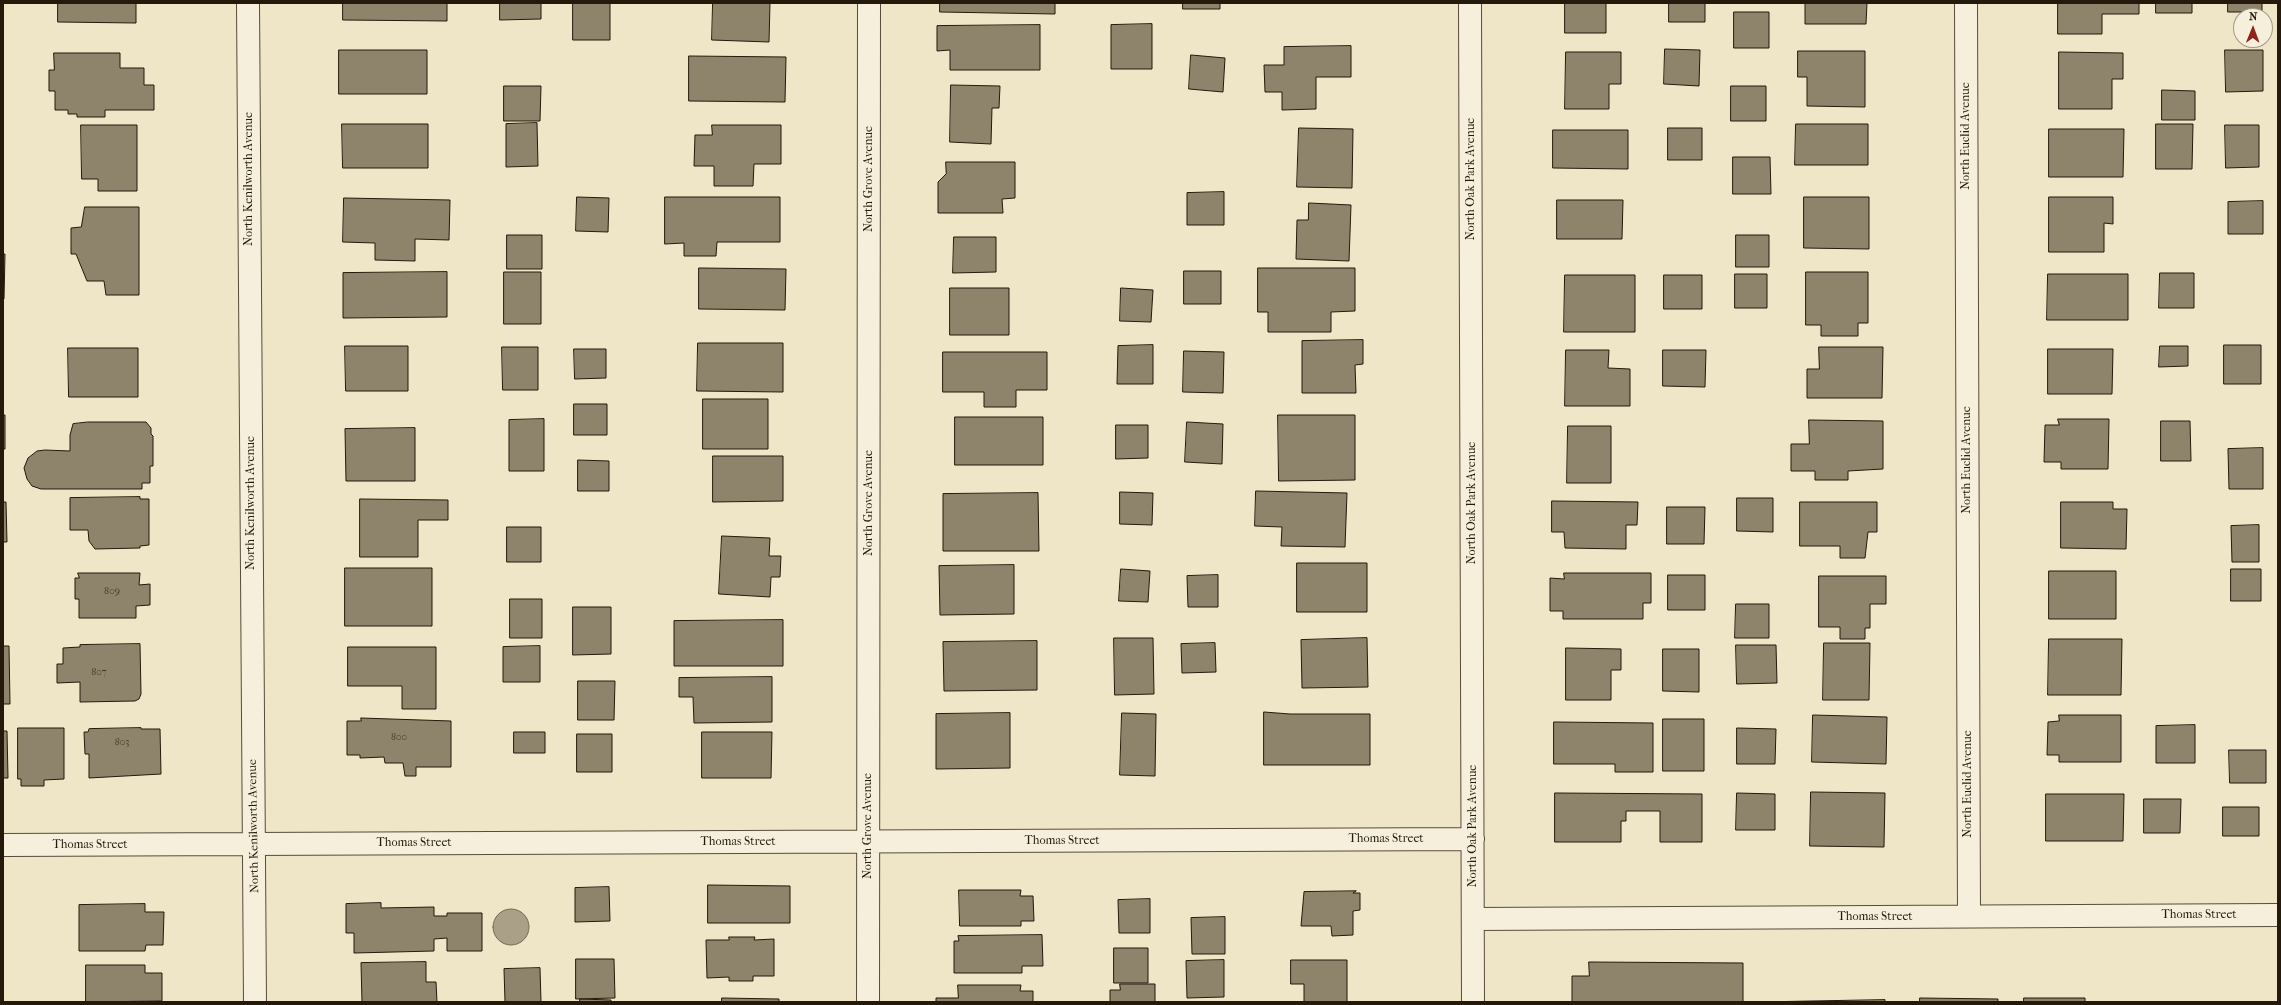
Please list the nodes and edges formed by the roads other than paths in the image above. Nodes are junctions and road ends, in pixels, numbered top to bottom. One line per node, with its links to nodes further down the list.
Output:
1 (248, 3): 7 (street, North Kenilworth Avenue)
2 (869, 3): 6 (street, North Grove Avenue)
3 (1470, 3): 5 (street, North Oak Park Avenue)
4 (1966, 3): 10 (street, North Euclid Avenue)
5 (1473, 839): 6 (street, Thomas Street); 11 (street, North Oak Park Avenue)
6 (868, 842): 7 (street, Thomas Street); 13 (street, North Grove Avenue)
7 (254, 844): 8 (street, Thomas Street); 12 (street, North Kenilworth Avenue)
8 (3, 845)
9 (2278, 915): 10 (street, Thomas Street)
10 (1969, 916): 11 (street, Thomas Street)
11 (1473, 919): 14 (street, North Oak Park Avenue)
12 (255, 1002)
13 (868, 1002)
14 (1473, 1002)

